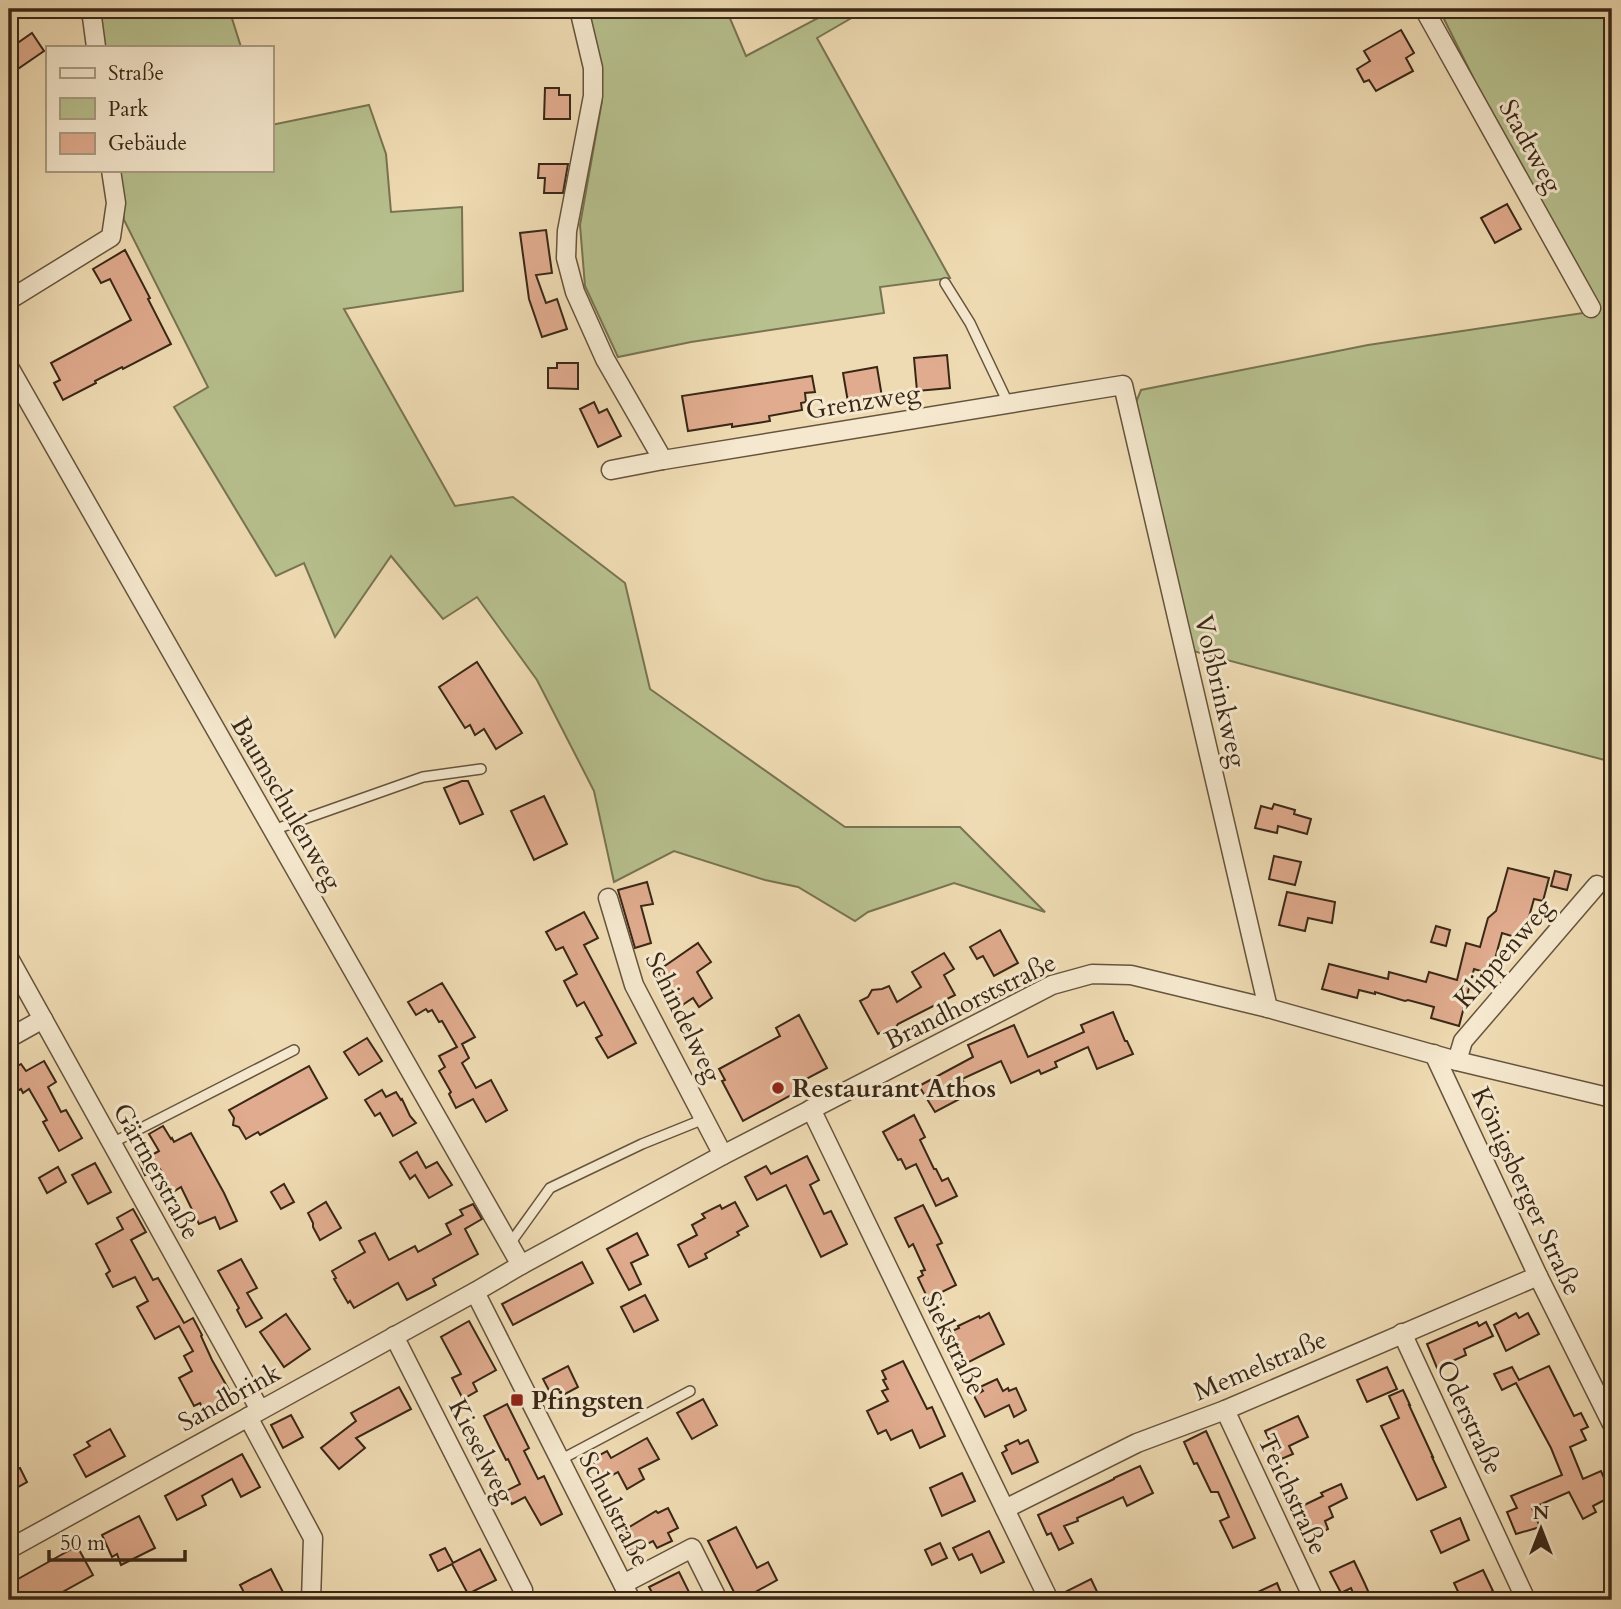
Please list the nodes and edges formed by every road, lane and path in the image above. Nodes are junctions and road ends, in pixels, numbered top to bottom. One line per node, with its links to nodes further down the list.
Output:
1 (88, 9): 4 (street)
2 (579, 9): 12 (street)
3 (1424, 9): 8 (street, Stadtweg)
4 (96, 46)
5 (111, 172): 7 (street)
6 (944, 283): 11 (lane)
7 (9, 300)
8 (1591, 308)
9 (9, 367): 15 (street, Baumschulenweg)
10 (1123, 385): 11 (street, Grenzweg); 19 (street, Voßbrinkweg)
11 (1009, 405): 12 (street, Grenzweg)
12 (663, 460): 13 (street, Grenzweg)
13 (611, 470)
14 (481, 769): 15 (lane)
15 (273, 830): 30 (street, Baumschulenweg)
16 (1597, 885): 24 (street, Klippenweg)
17 (608, 898): 27 (street, Schindelweg)
18 (9, 958): 20 (street, Gärtnerstraße)
19 (1268, 1008): 23 (street, Brandhorststraße); 26 (street, Brandhorststraße)
20 (43, 1019): 21 (street); 28 (street, Gärtnerstraße)
21 (9, 1038)
22 (294, 1050): 28 (lane)
23 (1434, 1054): 24 (street, Brandhorststraße); 32 (street, Königsberger Straße)
24 (1457, 1061): 25 (street, Brandhorststraße)
25 (1612, 1098)
26 (811, 1109): 29 (street, Brandhorststraße); 41 (street, Siekstraße)
27 (704, 1119): 29 (street, Schindelweg); 30 (lane)
28 (112, 1143): 38 (street, Gärtnerstraße)
29 (723, 1155): 31 (street, Brandhorststraße)
30 (509, 1245): 31 (street, Baumschulenweg)
31 (521, 1265): 33 (street, Brandhorststraße)
32 (1538, 1276): 34 (street, Memelstraße); 39 (street, Königsberger Straße)
33 (475, 1292): 35 (street, Sandbrink); 40 (street, Schulstraße)
34 (1402, 1333): 37 (street, Memelstraße); 49 (street, Oderstraße)
35 (394, 1336): 38 (street, Sandbrink); 43 (street, Kieselweg)
36 (690, 1391): 40 (lane)
37 (1225, 1410): 41 (street, Memelstraße); 48 (street, Teichstraße)
38 (254, 1413): 42 (street, Sandbrink); 45 (street, Gärtnerstraße)
39 (1612, 1424)
40 (560, 1460): 44 (street, Schulstraße)
41 (1005, 1508): 47 (street, Siekstraße)
42 (9, 1549)
43 (523, 1590)
44 (627, 1592): 46 (street)
45 (311, 1600)
46 (718, 1600)
47 (1049, 1600)
48 (1314, 1600)
49 (1525, 1600)

